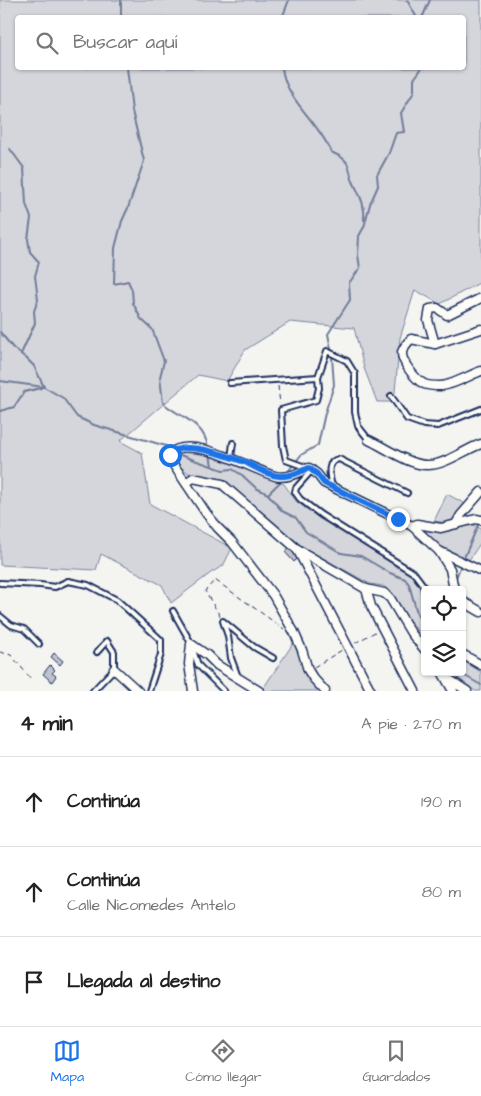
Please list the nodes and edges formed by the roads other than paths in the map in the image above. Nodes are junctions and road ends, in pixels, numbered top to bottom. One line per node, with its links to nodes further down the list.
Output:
1 (481, 298): 3 (street)
2 (481, 329): 3 (street)
3 (436, 344): 4 (street)
4 (481, 371)
5 (318, 377): 6 (lane); 9 (lane); 13 (lane)
6 (230, 383)
7 (391, 396): 8 (lane)
8 (481, 409)
9 (369, 440): 11 (street)
10 (233, 443): 12 (lane)
11 (481, 444)
12 (231, 458): 13 (street); 14 (street)
13 (310, 469): 15 (street); 25 (lane)
14 (186, 483): 21 (street); 49 (street)
15 (332, 487): 17 (lane); 20 (street)
16 (481, 492): 19 (street)
17 (407, 493)
18 (481, 520): 19 (street)
19 (456, 524): 20 (street)
20 (412, 526): 22 (street)
21 (297, 549): 27 (street); 50 (street)
22 (439, 551): 23 (street); 26 (street)
23 (481, 571)
24 (0, 583): 45 (lane)
25 (423, 586)
26 (453, 586)
27 (366, 589): 34 (street); 51 (street)
28 (466, 603): 30 (street)
29 (173, 611): 33 (lane)
30 (481, 612)
31 (0, 616): 32 (lane)
32 (39, 644)
33 (191, 644): 42 (street); 46 (street); 47 (lane)
34 (421, 645)
35 (97, 652): 39 (lane)
36 (466, 656): 38 (street)
37 (273, 658): 42 (lane)
38 (481, 665)
39 (114, 668): 43 (lane); 44 (street)
40 (446, 676): 52 (street)
41 (446, 676): 53 (street)
42 (239, 679): 48 (street)
43 (93, 691)
44 (138, 691)
45 (149, 691)
46 (193, 691)
47 (224, 691)
48 (259, 691)
49 (325, 691)
50 (371, 691)
51 (415, 691)
52 (453, 691)
53 (467, 691)

